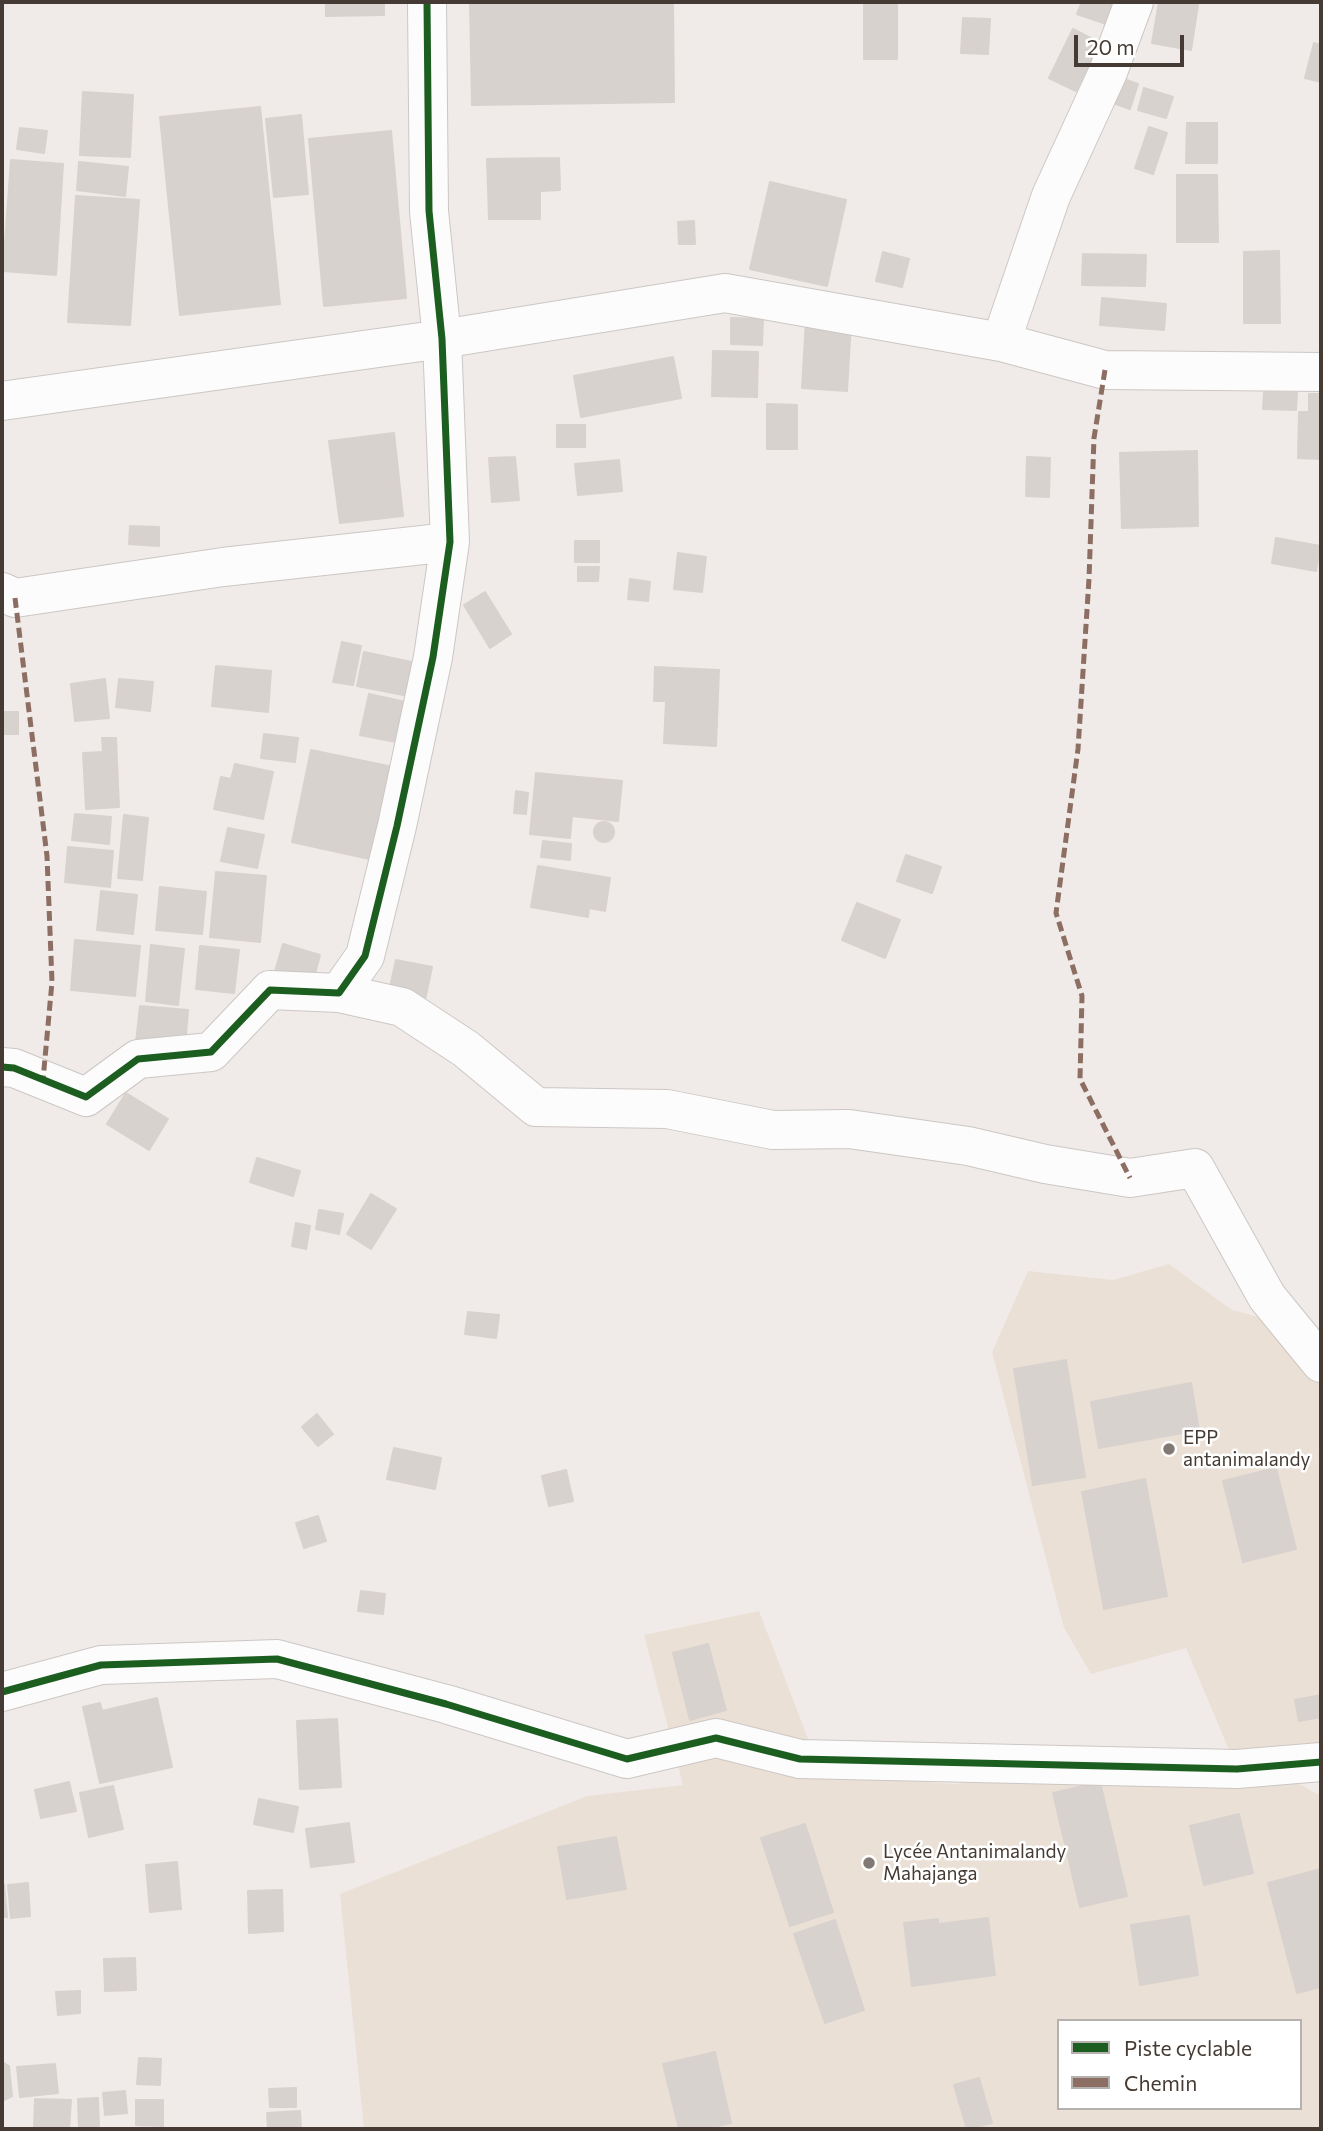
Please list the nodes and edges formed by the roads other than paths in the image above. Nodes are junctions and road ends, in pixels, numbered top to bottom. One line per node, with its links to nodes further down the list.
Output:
1 (427, 2): 3 (street)
2 (1134, 2): 4 (street)
3 (442, 339): 4 (street); 6 (street); 7 (street)
4 (1001, 342): 5 (street)
5 (1321, 372)
6 (2, 401)
7 (450, 542): 8 (street); 9 (street)
8 (2, 592)
9 (339, 993): 10 (street); 11 (street)
10 (2, 1068)
11 (1321, 1363)
12 (2, 1692): 13 (street)
13 (1321, 1762)

